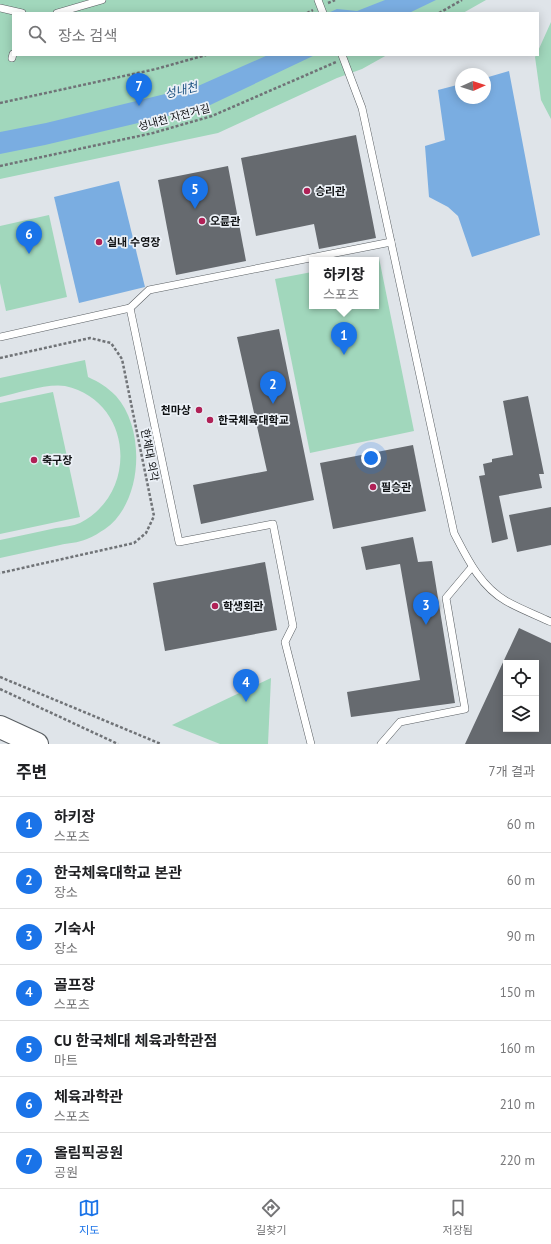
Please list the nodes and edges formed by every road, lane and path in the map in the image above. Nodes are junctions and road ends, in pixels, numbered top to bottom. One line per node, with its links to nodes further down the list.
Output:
1 (102, 0): 5 (lane)
2 (462, 0): 6 (path)
3 (0, 8): 4 (lane)
4 (18, 12)
5 (60, 12)
6 (441, 12)
7 (203, 56): 9 (path)
8 (343, 57): 10 (path, 성내천 자전거길); 11 (lane)
9 (0, 103)
10 (0, 166)
11 (391, 242): 12 (lane); 17 (lane)
12 (315, 257)
13 (309, 258): 14 (lane)
14 (130, 308): 15 (lane); 26 (lane)
15 (0, 337)
16 (0, 358): 18 (path, 한체대 외각)
17 (472, 567): 19 (lane); 27 (lane)
18 (0, 573)
19 (551, 622)
20 (0, 677): 25 (path)
21 (0, 690): 24 (path)
22 (0, 727): 23 (main road)
23 (37, 744)
24 (118, 744)
25 (161, 744)
26 (312, 744)
27 (381, 744)

